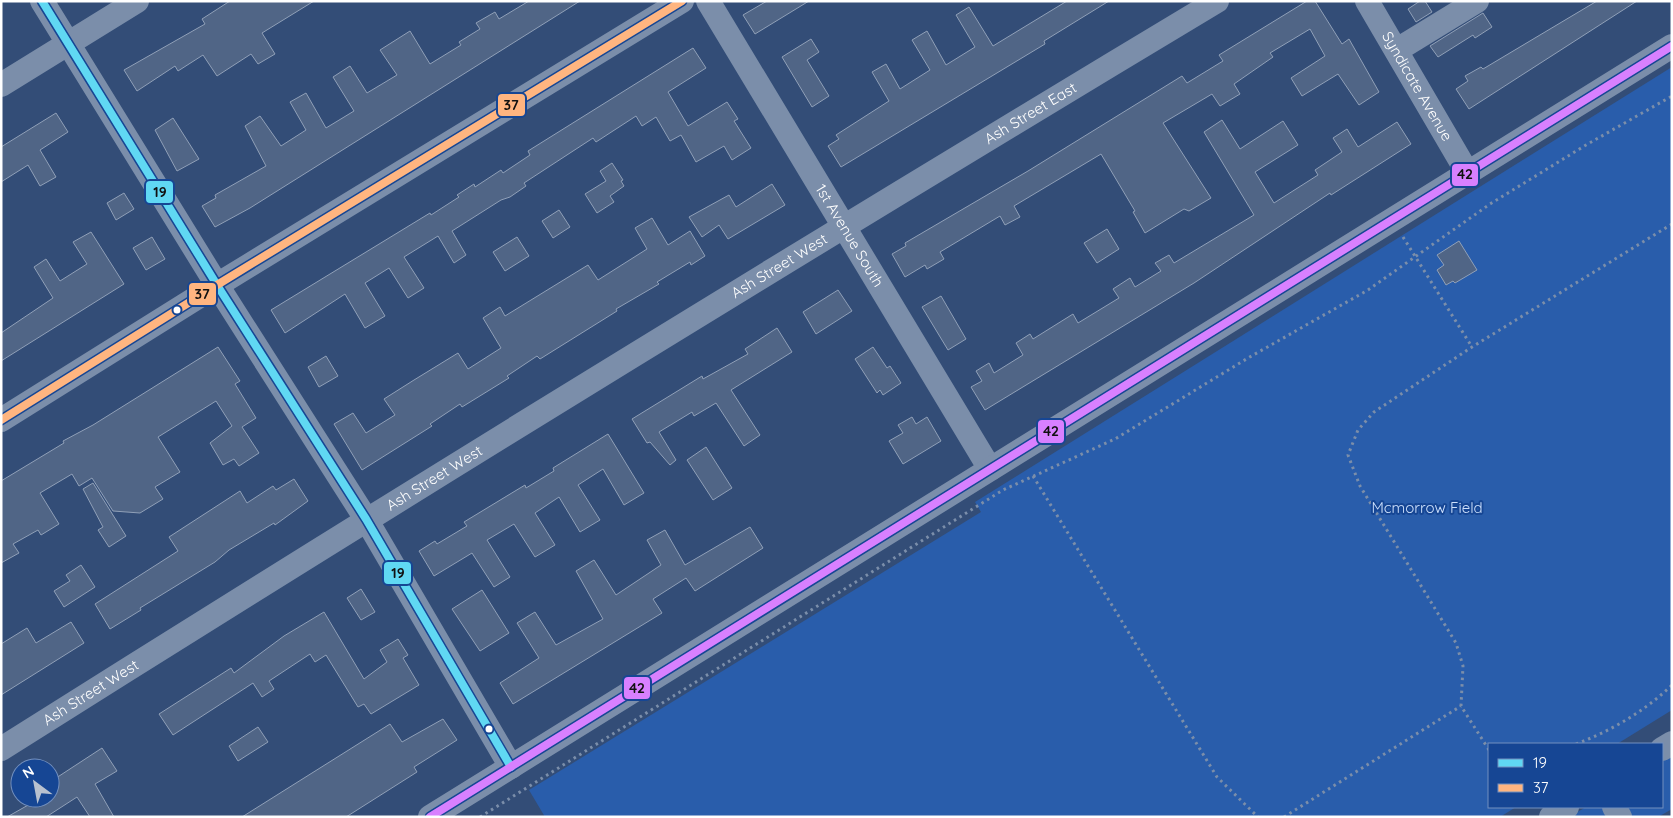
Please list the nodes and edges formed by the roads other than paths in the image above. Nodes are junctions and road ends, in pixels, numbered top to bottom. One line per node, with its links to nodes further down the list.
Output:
1 (42, 1): 8 (street)
2 (137, 1): 8 (street)
3 (682, 1): 14 (street)
4 (708, 1): 13 (street, 1st Avenue South)
5 (1217, 1): 13 (street, Ash Street East)
6 (1367, 1): 10 (street, Syndicate Avenue)
7 (1476, 1): 10 (street)
8 (68, 44): 11 (street); 14 (street)
9 (1672, 46): 12 (street)
10 (1397, 50): 12 (street, Syndicate Avenue)
11 (1, 85)
12 (1467, 172): 16 (street)
13 (844, 225): 16 (street, 1st Avenue South); 17 (street, Ash Street West)
14 (217, 285): 15 (street); 17 (street)
15 (1, 420)
16 (990, 469): 19 (street)
17 (366, 519): 18 (street, Ash Street West); 19 (street)
18 (1, 749)
19 (511, 766): 21 (street)
20 (1565, 808): 22 (street)
21 (430, 817)
22 (1551, 817)

